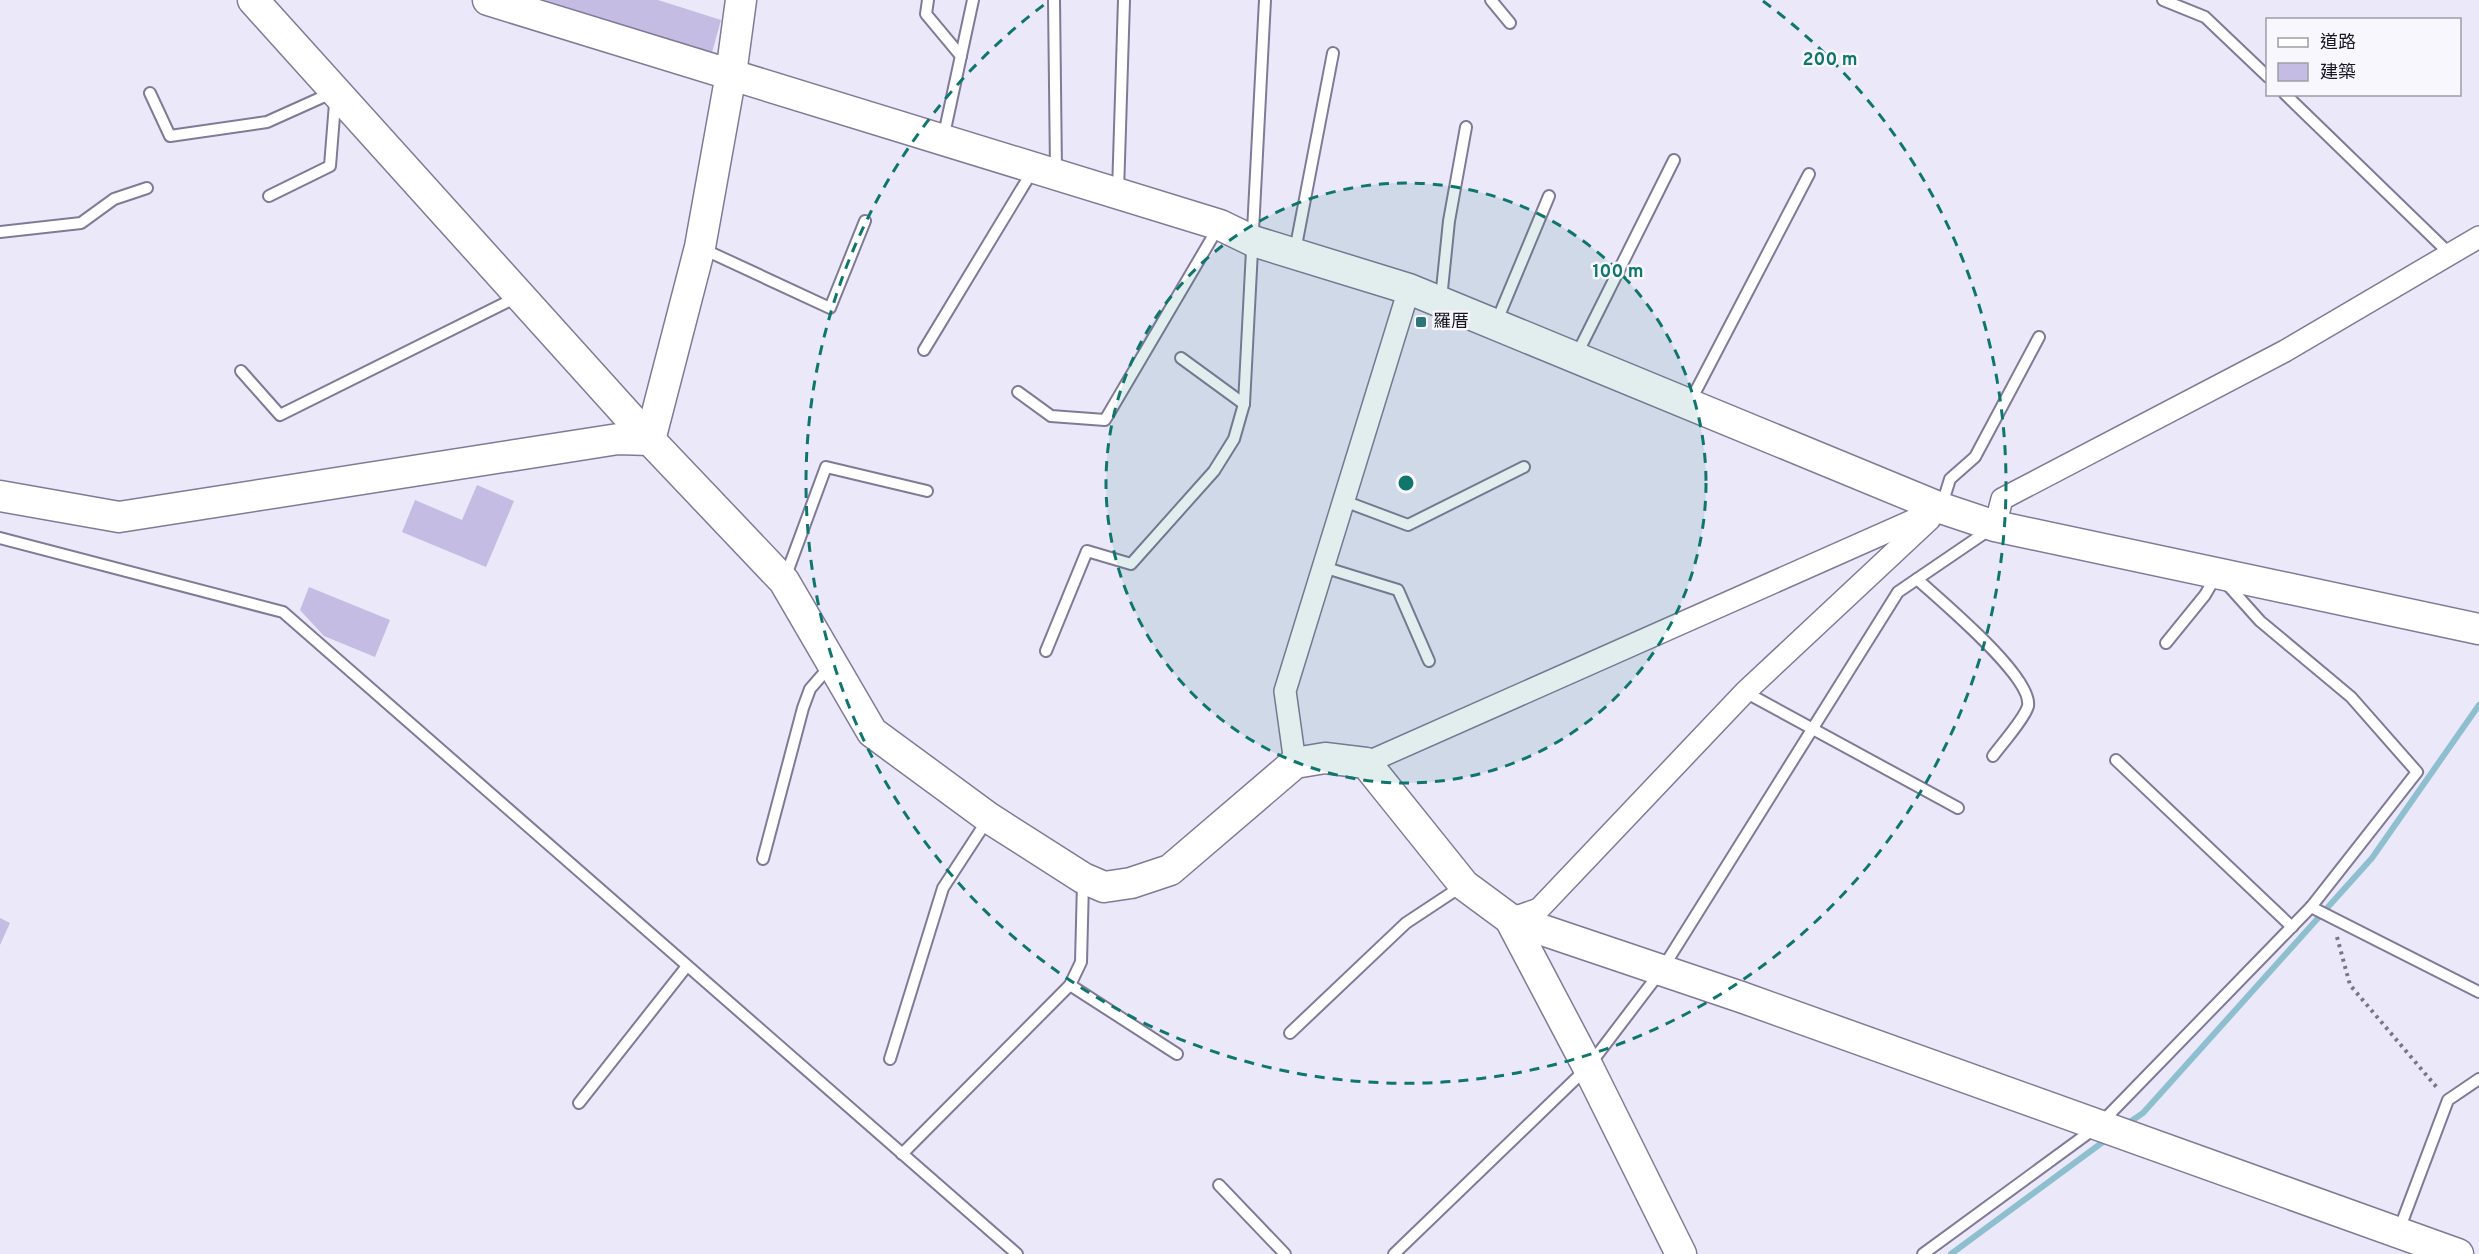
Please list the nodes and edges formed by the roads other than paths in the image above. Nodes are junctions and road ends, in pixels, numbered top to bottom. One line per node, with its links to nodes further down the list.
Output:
1 (253, 0): 16 (street)
2 (488, 0): 14 (street)
3 (741, 0): 14 (street)
4 (928, 0): 13 (lane)
5 (973, 0): 13 (lane)
6 (1054, 0): 22 (lane)
7 (1124, 0): 25 (lane)
8 (1265, 0): 32 (lane)
9 (1491, 0): 11 (lane)
10 (2163, 0): 15 (lane)
11 (1510, 23)
12 (1333, 53): 34 (lane)
13 (961, 56): 20 (lane)
14 (731, 74): 20 (street); 33 (street)
15 (2266, 75)
16 (336, 92): 17 (lane); 26 (lane); 37 (street)
17 (150, 93)
18 (2287, 96): 35 (lane)
19 (1466, 127): 38 (lane)
20 (943, 139): 22 (street)
21 (1674, 159): 42 (lane)
22 (1045, 171): 25 (street); 41 (lane)
23 (1809, 174): 47 (lane)
24 (147, 188): 30 (lane)
25 (1118, 193): 29 (street)
26 (269, 196)
27 (1549, 196): 39 (lane)
28 (865, 221): 33 (lane)
29 (1220, 225): 32 (street); 45 (lane)
30 (0, 232)
31 (2479, 237): 35 (street)
32 (1253, 241): 34 (street); 46 (lane)
33 (700, 248): 48 (street)
34 (1294, 254): 36 (street)
35 (2450, 254): 54 (street)
36 (1409, 289): 38 (street); 52 (street)
37 (520, 295): 44 (lane); 48 (street)
38 (1440, 302): 39 (street)
39 (1496, 325): 42 (street)
40 (2039, 337): 53 (lane)
41 (924, 350)
42 (1575, 357): 47 (street)
43 (1181, 358): 46 (lane)
44 (241, 371)
45 (1018, 392)
46 (1244, 404): 62 (lane)
47 (1689, 404): 53 (street)
48 (650, 440): 51 (street); 59 (street)
49 (1524, 467): 52 (lane)
50 (927, 491): 59 (lane)
51 (0, 496)
52 (1344, 501): 56 (street)
53 (1941, 508): 54 (street); 65 (street); 69 (street)
54 (1995, 526): 57 (street); 58 (lane)
55 (0, 538): 79 (lane)
56 (1323, 567): 63 (lane); 70 (street)
57 (2218, 574): 60 (street); 61 (lane); 76 (lane)
58 (1917, 579): 66 (lane); 67 (lane)
59 (784, 581): 64 (street)
60 (2479, 629)
61 (2166, 643)
62 (1046, 651)
63 (1429, 661)
64 (831, 664): 72 (street); 73 (lane)
65 (1745, 692): 66 (lane); 77 (street)
66 (1815, 728): 71 (lane); 80 (lane)
67 (1993, 756)
68 (2116, 760): 78 (lane)
69 (1366, 763): 70 (street); 75 (street)
70 (1295, 764): 74 (street)
71 (1959, 808)
72 (989, 818): 74 (street); 85 (lane)
73 (763, 859)
74 (1083, 878): 81 (lane)
75 (1464, 885): 77 (street); 83 (lane)
76 (2311, 907): 78 (lane); 82 (lane)
77 (1510, 919): 80 (street); 86 (street)
78 (2292, 927): 89 (lane)
79 (687, 966): 88 (lane); 90 (lane)
80 (1661, 971): 86 (lane); 89 (street)
81 (1070, 985): 84 (lane); 90 (lane)
82 (2479, 992)
83 (1290, 1034)
84 (1177, 1054)
85 (890, 1059)
86 (1588, 1067): 96 (lane); 97 (street)
87 (2479, 1079): 92 (lane)
88 (579, 1104)
89 (2098, 1126): 92 (street); 93 (lane)
90 (902, 1154): 94 (lane)
91 (1219, 1185): 95 (lane)
92 (2398, 1233): 98 (street)
93 (1926, 1253)
94 (1017, 1254)
95 (1285, 1254)
96 (1394, 1254)
97 (1681, 1254)
98 (2458, 1254)

